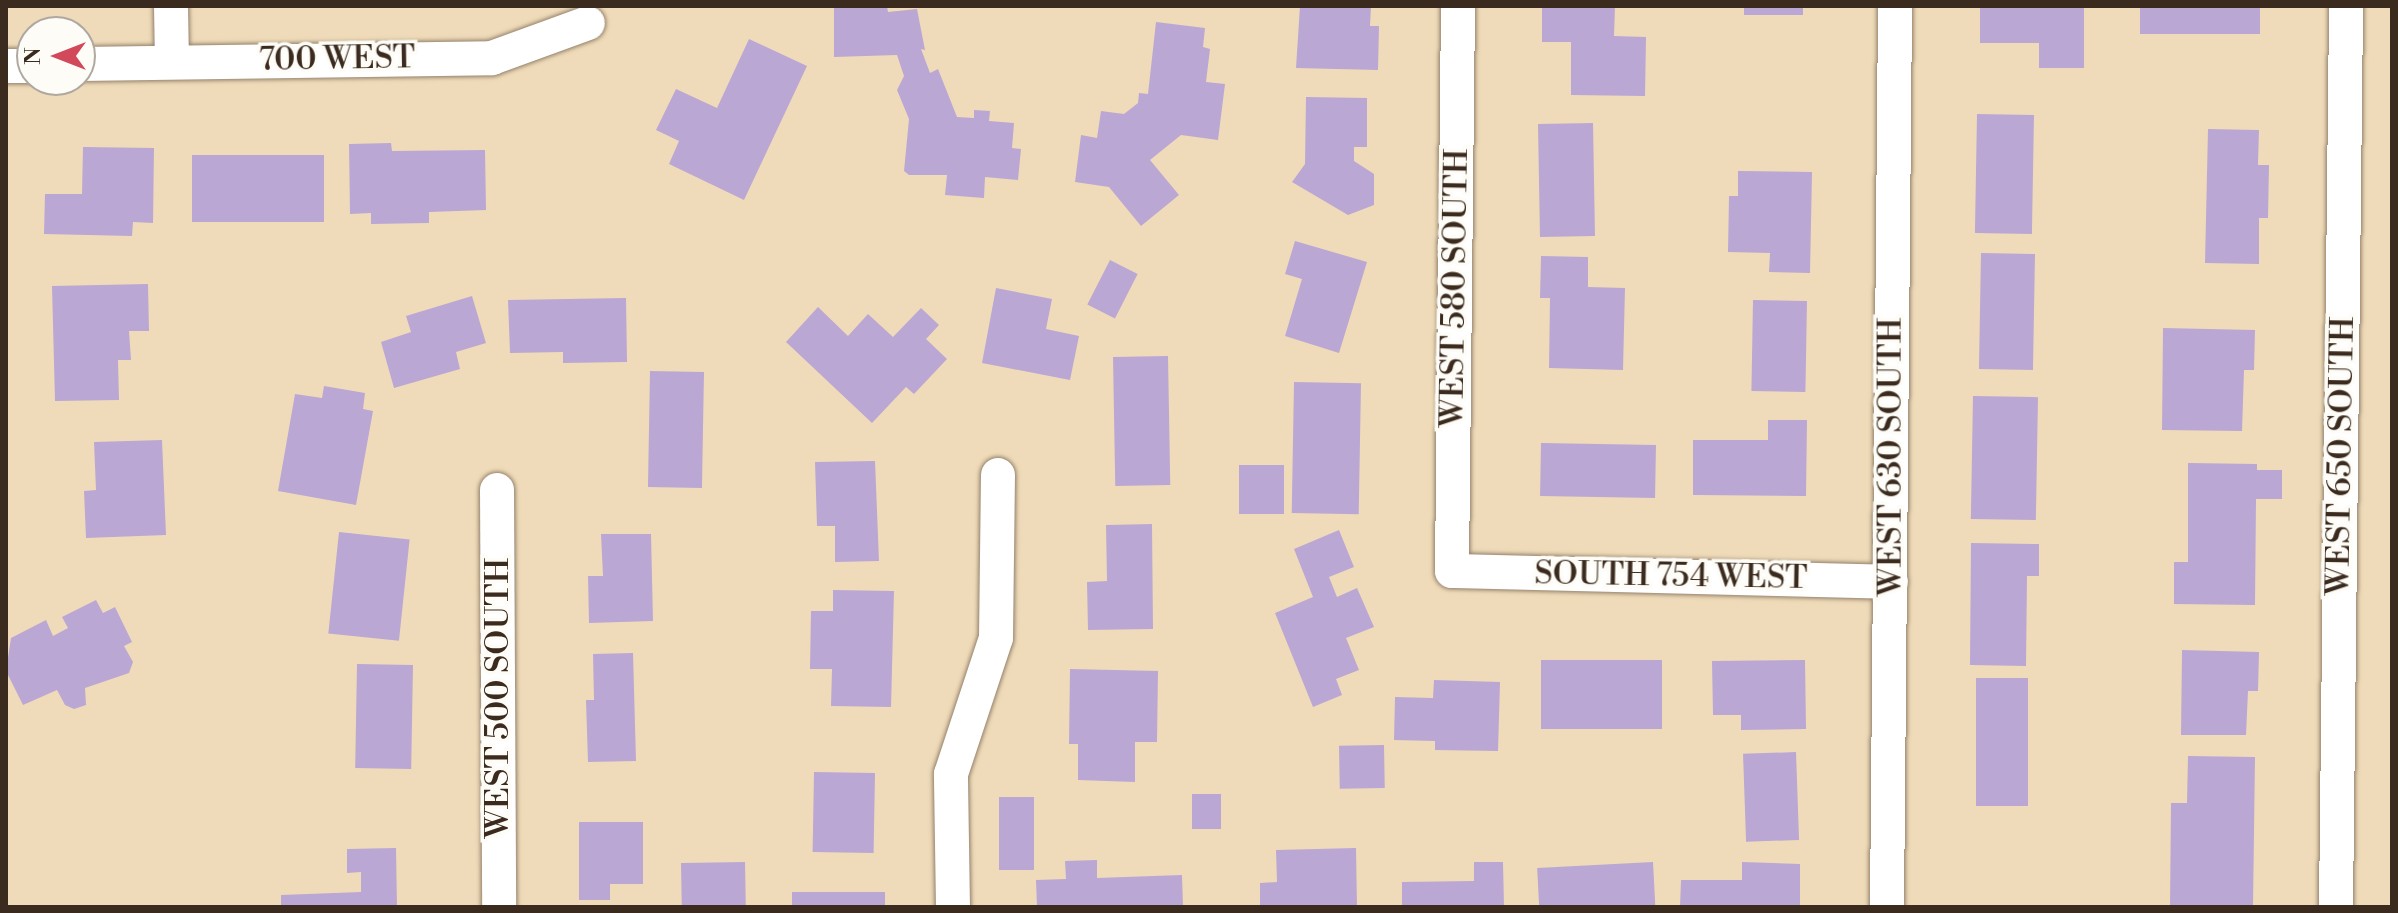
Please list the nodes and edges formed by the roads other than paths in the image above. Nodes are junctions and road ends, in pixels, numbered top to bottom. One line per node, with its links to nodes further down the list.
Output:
1 (171, 6): 6 (street)
2 (1458, 6): 10 (street, WEST 580 SOUTH)
3 (1895, 6): 11 (street, WEST 630 SOUTH)
4 (2346, 6): 15 (street, WEST 650 SOUTH)
5 (588, 23): 6 (street, 700 WEST)
6 (172, 61): 7 (street, 700 WEST)
7 (96, 63)
8 (998, 475): 13 (street)
9 (497, 490): 12 (street, WEST 500 SOUTH)
10 (1452, 571): 11 (street, SOUTH 754 WEST)
11 (1891, 582): 14 (street, WEST 630 SOUTH)
12 (499, 907)
13 (953, 907)
14 (1887, 907)
15 (2336, 907)

